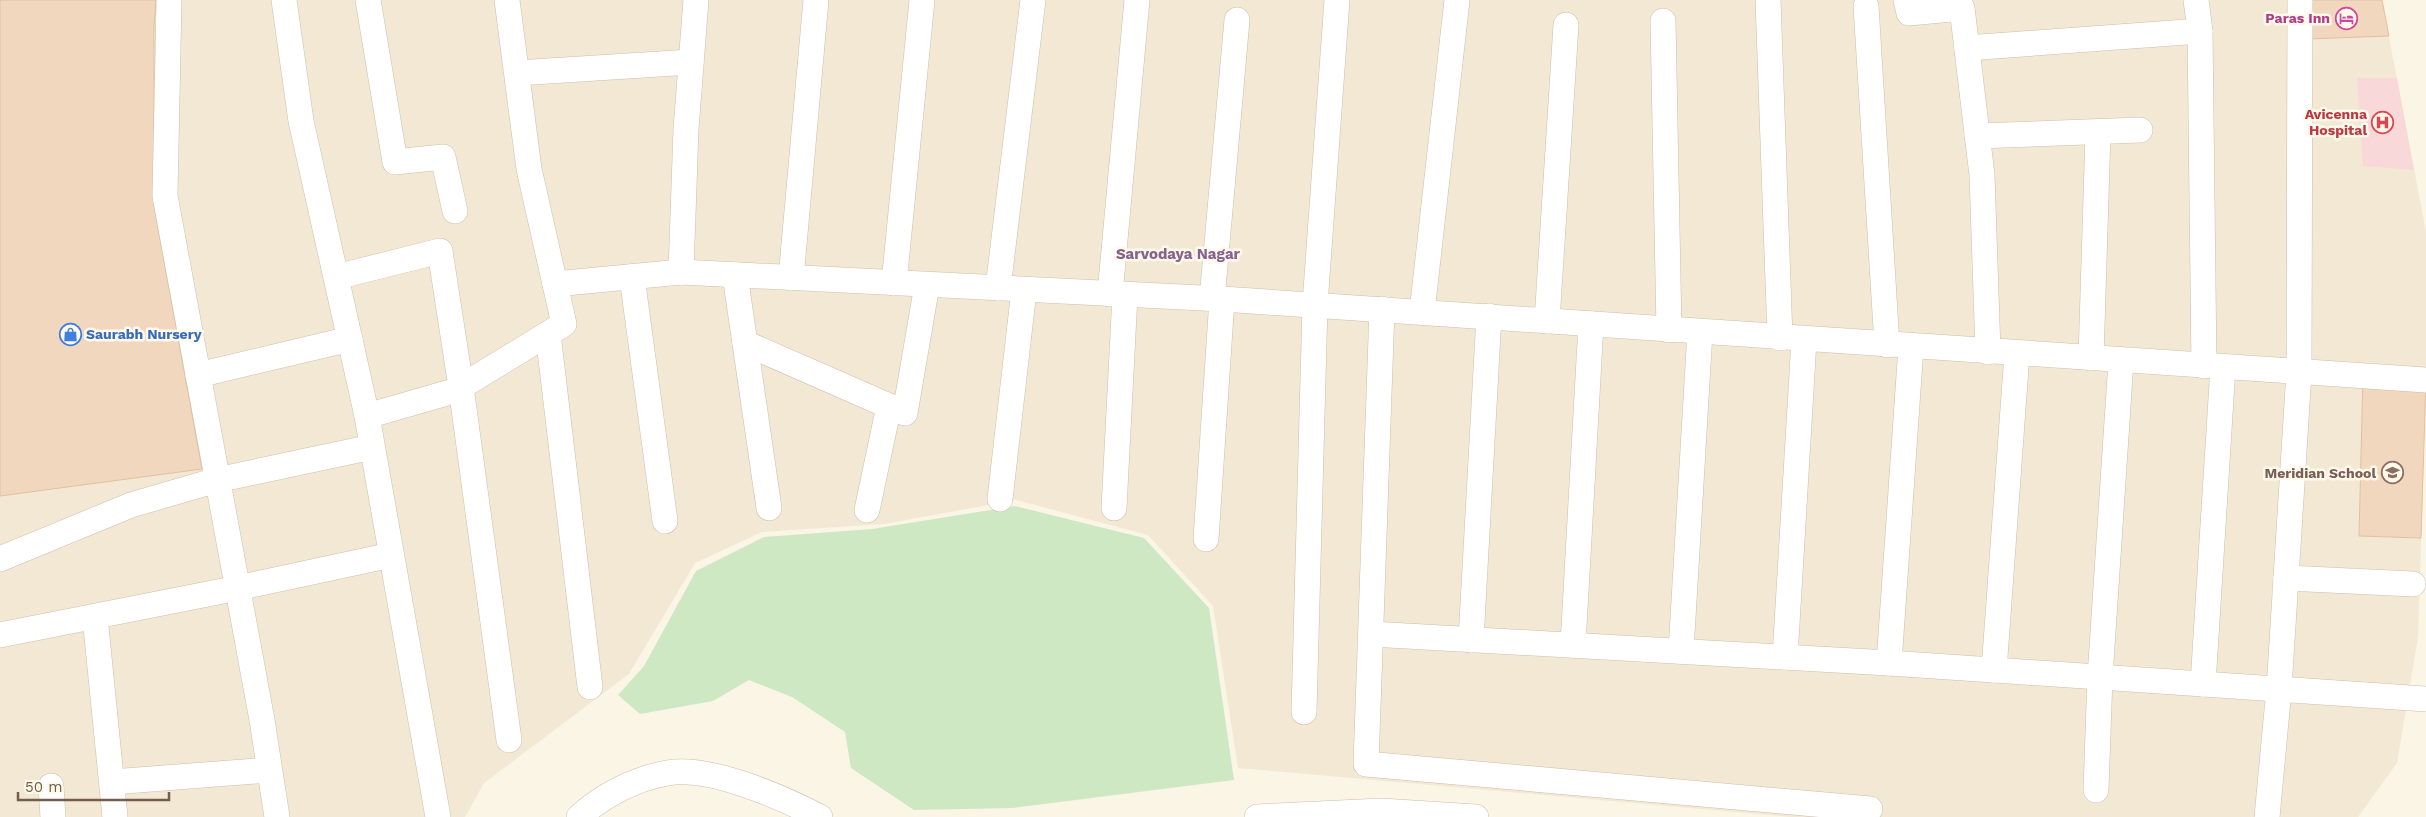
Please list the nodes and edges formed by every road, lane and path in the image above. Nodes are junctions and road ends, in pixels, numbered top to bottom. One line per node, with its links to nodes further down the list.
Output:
1 (169, 0): 59 (street)
2 (284, 0): 30 (street)
3 (368, 0): 27 (street)
4 (507, 0): 23 (street)
5 (696, 0): 22 (street)
6 (816, 0): 32 (street)
7 (922, 0): 33 (street)
8 (1033, 0): 36 (street)
9 (1137, 0): 38 (street)
10 (1337, 0): 40 (street)
11 (1457, 0): 42 (street)
12 (1768, 0): 50 (street)
13 (1906, 0): 21 (street)
14 (2196, 0): 20 (street)
15 (2300, 0): 58 (street)
16 (1866, 6): 52 (street)
17 (1237, 20): 39 (street)
18 (1663, 22): 46 (street)
19 (1566, 25): 44 (street)
20 (2200, 31): 21 (street); 57 (street)
21 (1967, 48): 26 (street)
22 (691, 62): 23 (street); 28 (street)
23 (517, 73): 34 (street)
24 (2140, 130): 25 (street)
25 (2098, 133): 26 (street); 55 (street)
26 (1977, 136): 53 (street)
27 (455, 211)
28 (682, 272): 29 (street); 31 (street)
29 (735, 275): 32 (street); 51 (street)
30 (336, 277): 49 (street); 61 (street)
31 (632, 277): 34 (street); 70 (street)
32 (791, 278): 33 (street)
33 (894, 283): 35 (street)
34 (555, 284): 48 (street)
35 (927, 285): 36 (street); 62 (street)
36 (998, 288): 37 (street)
37 (1024, 290): 38 (street); 66 (street)
38 (1117, 294): 39 (street); 68 (street)
39 (1217, 299): 40 (street); 71 (street)
40 (1314, 304): 41 (street); 91 (street)
41 (1382, 308): 42 (street); 78 (street)
42 (1422, 312): 43 (street)
43 (1489, 316): 44 (street); 80 (street)
44 (1547, 321): 45 (street)
45 (1591, 324): 46 (street); 81 (street)
46 (1669, 330): 47 (street)
47 (1700, 332): 50 (street); 82 (street)
48 (548, 334): 61 (street); 88 (street)
49 (350, 339): 59 (street); 63 (street)
50 (1792, 339): 52 (street); 83 (street)
51 (745, 343): 62 (street); 67 (street)
52 (1899, 346): 53 (street); 84 (street)
53 (1988, 352): 54 (street)
54 (2016, 354): 55 (street); 85 (street)
55 (2091, 358): 56 (street)
56 (2121, 361): 57 (street); 86 (street)
57 (2214, 366): 58 (street); 87 (street)
58 (2299, 372): 60 (street); 74 (street)
59 (198, 375): 65 (street)
60 (2426, 380)
61 (461, 387): 63 (street); 92 (street)
62 (889, 406): 69 (street)
63 (367, 416): 64 (street)
64 (372, 447): 65 (street); 72 (street)
65 (217, 480): 73 (street); 76 (street)
66 (1000, 499)
67 (768, 508)
68 (1114, 508)
69 (866, 510)
70 (664, 521)
71 (1206, 539)
72 (391, 554): 76 (street); 101 (street)
73 (0, 559)
74 (2286, 578): 75 (street); 89 (street)
75 (2413, 584)
76 (238, 588): 77 (street); 93 (street)
77 (95, 616): 79 (street); 94 (street)
78 (1371, 634): 80 (street); 97 (street)
79 (0, 635)
80 (1471, 640): 81 (street)
81 (1573, 645): 82 (street)
82 (1681, 651): 83 (street)
83 (1784, 657): 84 (street)
84 (1889, 662): 85 (street)
85 (1994, 670): 86 (street)
86 (2100, 677): 87 (street); 96 (street)
87 (2203, 684): 89 (street)
88 (590, 687)
89 (2278, 689): 90 (street); 106 (street)
90 (2426, 699)
91 (1304, 712)
92 (509, 740)
93 (269, 770): 94 (street); 100 (street)
94 (112, 782): 99 (street)
95 (51, 786): 98 (street)
96 (2096, 790)
97 (1870, 810)
98 (53, 817)
99 (115, 817)
100 (277, 817)
101 (438, 817)
102 (579, 817): 103 (street)
103 (820, 817)
104 (1258, 817): 105 (street)
105 (1476, 817)
106 (2267, 817)

